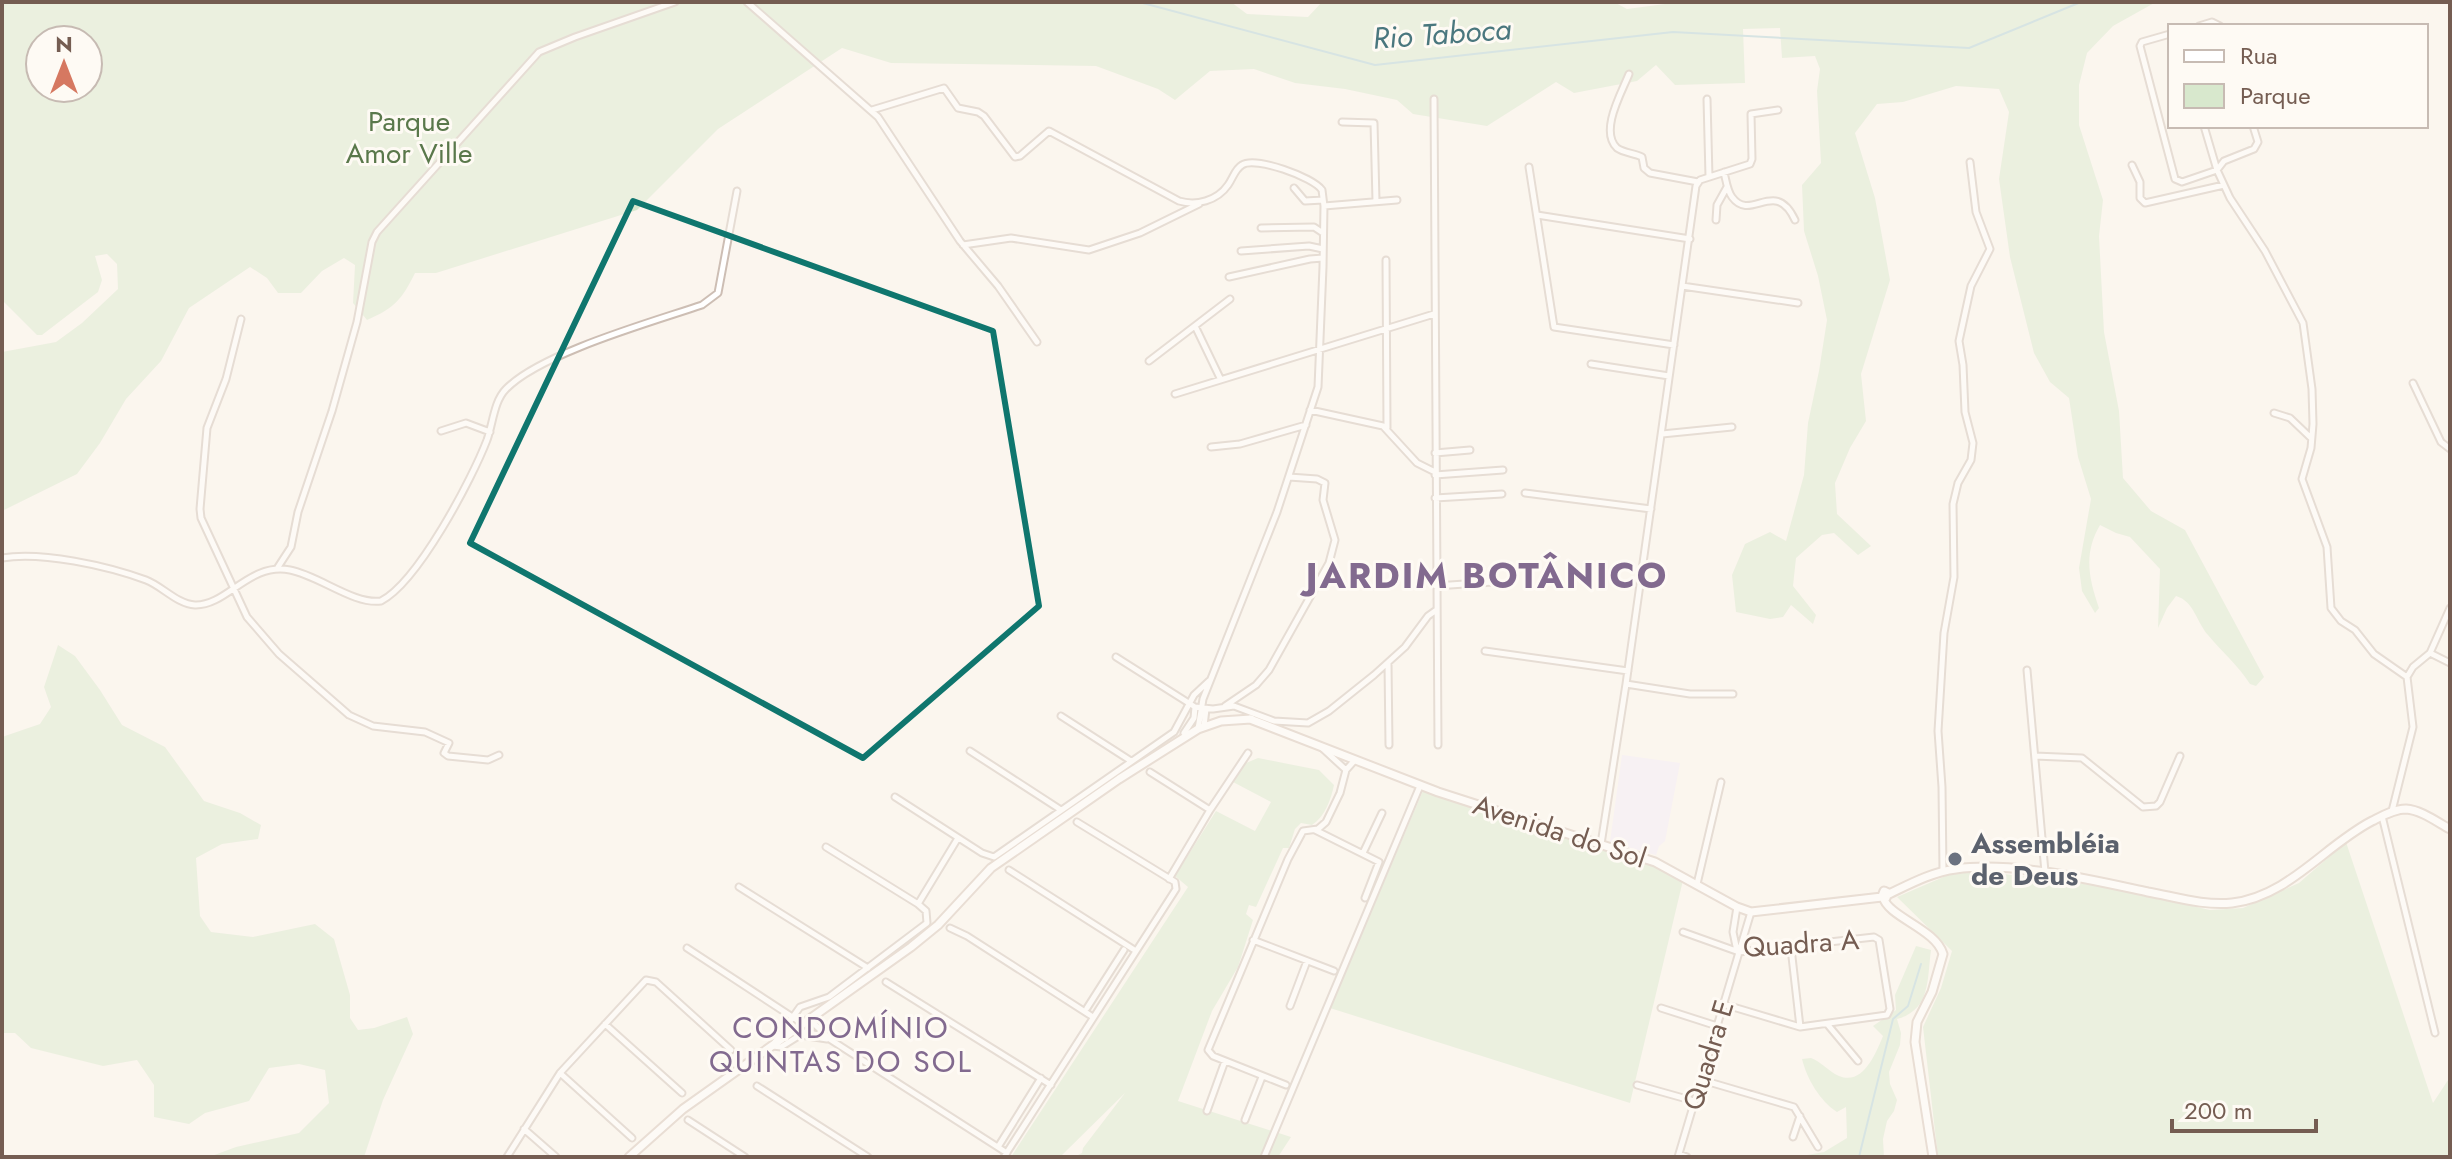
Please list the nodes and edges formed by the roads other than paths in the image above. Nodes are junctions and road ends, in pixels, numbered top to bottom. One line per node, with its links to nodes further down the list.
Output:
1 (675, 2): 76 (street)
2 (747, 2): 7 (street)
3 (2168, 35): 15 (street)
4 (1629, 74): 18 (street)
5 (1434, 99): 42 (street)
6 (1707, 99): 17 (street)
7 (872, 110): 26 (street); 33 (street)
8 (1778, 110): 16 (street)
9 (1342, 122): 25 (street)
10 (2205, 128): 15 (street)
11 (2253, 128): 15 (street)
12 (1970, 162): 130 (street)
13 (2132, 165): 19 (street)
14 (1529, 167): 27 (street)
15 (2217, 170): 19 (street)
16 (1724, 172): 17 (street); 20 (street)
17 (1709, 177): 18 (street)
18 (1698, 182): 32 (street)
19 (2224, 185): 63 (street)
20 (1727, 186): 28 (street); 29 (street)
21 (1294, 188): 24 (street)
22 (737, 191): 61 (street)
23 (1397, 200): 25 (street)
24 (1324, 201): 25 (street); 26 (street); 31 (street)
25 (1376, 201)
26 (1201, 202): 33 (street)
27 (1537, 215): 32 (street); 47 (street)
28 (1716, 220)
29 (1795, 220)
30 (1261, 228): 31 (street)
31 (1323, 233): 34 (street)
32 (1690, 239): 39 (street)
33 (963, 245): 46 (street)
34 (1323, 249): 35 (street); 36 (street)
35 (1241, 251)
36 (1323, 258): 38 (street); 48 (street)
37 (1386, 260): 45 (street)
38 (1229, 277)
39 (1682, 286): 41 (street); 47 (street)
40 (1230, 299): 44 (street)
41 (1798, 303)
42 (1434, 314): 45 (street); 67 (street)
43 (241, 319): 79 (street)
44 (1195, 326): 49 (street); 52 (street)
45 (1386, 328): 48 (street); 59 (street)
46 (1037, 342)
47 (1674, 345): 51 (street)
48 (1320, 349): 52 (street); 55 (street)
49 (1149, 361)
50 (1591, 364): 51 (street)
51 (1669, 376): 62 (street)
52 (1220, 378): 54 (street)
53 (2413, 383): 65 (street)
54 (1175, 394)
55 (1310, 410): 57 (street); 59 (street)
56 (2274, 413): 63 (street)
57 (1306, 425): 64 (street); 70 (street)
58 (1732, 427): 62 (street)
59 (1387, 428): 69 (street)
60 (441, 431): 61 (street)
61 (490, 432): 76 (street)
62 (1661, 435): 74 (street)
63 (2312, 438): 89 (street)
64 (1211, 447)
65 (2450, 449)
66 (1470, 450): 67 (street)
67 (1435, 453): 69 (street)
68 (1503, 470): 69 (street)
69 (1435, 474): 73 (street)
70 (1289, 477): 90 (street); 95 (street)
71 (1525, 493): 74 (street)
72 (1502, 494): 73 (street)
73 (1435, 498): 78 (street)
74 (1651, 509): 88 (street)
75 (2, 558): 79 (street)
76 (277, 568): 79 (street)
77 (1493, 582): 78 (street)
78 (1436, 586): 81 (street)
79 (235, 587): 107 (street)
80 (2450, 608): 83 (street)
81 (1435, 611): 85 (street); 103 (street)
82 (1485, 651): 88 (street)
83 (2430, 653): 86 (street); 89 (street)
84 (1116, 657): 96 (street)
85 (1388, 663): 95 (street); 102 (street)
86 (2450, 663)
87 (2027, 670): 108 (street)
88 (1628, 671): 91 (street)
89 (2407, 677): 119 (street)
90 (1210, 681): 92 (street); 94 (street)
91 (1626, 684): 93 (street); 126 (street)
92 (1196, 694): 94 (street); 96 (street)
93 (1733, 694)
94 (1203, 699): 96 (street)
95 (1224, 706): 96 (street)
96 (1198, 707): 98 (street); 99 (street); 111 (street)
97 (1061, 716): 111 (street)
98 (1194, 716): 99 (street); 100 (street)
99 (1202, 725): 100 (street, Avenida do Sol); 101 (street, Avenida do Sol); 104 (street, Avenida do Sol)
100 (1184, 733): 104 (street, Avenida do Sol)
101 (1319, 745): 110 (street, Avenida do Sol); 112 (street)
102 (1389, 745)
103 (1438, 745)
104 (1168, 746): 163 (street, Avenida do Sol)
105 (970, 751): 117 (street)
106 (1248, 753): 118 (street)
107 (499, 755)
108 (2035, 756): 109 (street); 131 (street)
109 (2180, 756)
110 (1355, 760): 112 (street); 115 (street, Avenida do Sol)
111 (1131, 761): 117 (street)
112 (1346, 770): 124 (street)
113 (1150, 772): 118 (street)
114 (1721, 782): 133 (street)
115 (1420, 785): 126 (street, Avenida do Sol); 199 (street)
116 (895, 797): 125 (street)
117 (1061, 810): 125 (street)
118 (1210, 810): 132 (street)
119 (2392, 812): 121 (street, Avenida do Sol); 123 (street)
120 (1382, 813): 128 (street)
121 (2382, 816): 131 (street, Avenida do Sol); 165 (street)
122 (1077, 822): 132 (street)
123 (2450, 829)
124 (1315, 830): 128 (street); 142 (street)
125 (958, 838): 137 (street)
126 (1601, 844): 133 (street, Avenida do Sol)
127 (826, 847): 137 (street)
128 (1363, 853): 136 (street)
129 (1009, 870): 146 (street)
130 (1943, 871): 131 (street, Avenida do Sol); 135 (street, Avenida do Sol)
131 (2045, 873)
132 (1169, 879): 146 (street)
133 (1697, 884): 138 (street, Avenida do Sol)
134 (739, 887): 149 (street)
135 (1885, 894): 139 (street, Avenida do Sol); 201 (street)
136 (1365, 898)
137 (918, 904): 149 (street)
138 (1737, 907): 139 (street, Avenida do Sol); 147 (street)
139 (1751, 912): 147 (street, Quadra E)
140 (950, 928): 159 (street)
141 (1683, 932): 147 (street, Quadra A)
142 (1253, 940): 148 (street); 169 (street)
143 (687, 948): 158 (street)
144 (1791, 948): 147 (street, Quadra A); 161 (street, Quadra A); 164 (street)
145 (1124, 950): 151 (street)
146 (1136, 951): 153 (street)
147 (1738, 953): 154 (street, Quadra E)
148 (1307, 961): 150 (street); 155 (street)
149 (868, 968): 158 (street)
150 (1334, 971)
151 (1105, 979): 153 (street); 156 (street)
152 (886, 982): 173 (street)
153 (1116, 985): 159 (street)
154 (1723, 1004): 162 (street, Quadra E); 164 (street)
155 (1290, 1006)
156 (1087, 1008)
157 (1661, 1008): 162 (street)
158 (793, 1016): 163 (street); 167 (street)
159 (1093, 1017): 175 (street)
160 (605, 1024): 168 (street); 171 (street); 179 (street)
161 (1827, 1024): 164 (street); 170 (street)
162 (1717, 1026): 174 (street, Quadra E)
163 (806, 1027): 166 (street); 166 (street); 167 (street, Avenida do Sol)
164 (1800, 1027)
165 (2435, 1033)
166 (830, 1040): 190 (street)
167 (772, 1046): 196 (street)
168 (731, 1050)
169 (1225, 1061): 172 (street); 182 (street)
170 (1858, 1061)
171 (560, 1073): 187 (street); 189 (street)
172 (1262, 1077): 176 (street); 186 (street)
173 (1041, 1078): 175 (street); 181 (street)
174 (1702, 1080): 180 (street, Quadra E); 184 (street)
175 (1051, 1085): 183 (street)
176 (1286, 1085)
177 (1637, 1085): 180 (street)
178 (757, 1086): 198 (street)
179 (682, 1093)
180 (1694, 1101): 193 (street, Quadra E)
181 (1024, 1106): 183 (street); 190 (street)
182 (1207, 1111)
183 (1034, 1112): 192 (street)
184 (1801, 1115): 188 (street); 191 (street)
185 (688, 1120): 197 (street)
186 (1245, 1120)
187 (524, 1129): 194 (street); 195 (street)
188 (1793, 1137)
189 (632, 1138)
190 (998, 1147): 192 (street)
191 (1818, 1147)
192 (1005, 1155)
193 (1678, 1156): 200 (street, Quadra E)
194 (507, 1157)
195 (556, 1157)
196 (629, 1157)
197 (745, 1157)
198 (868, 1157)
199 (1264, 1157)
200 (1687, 1157)
201 (1933, 1157)

